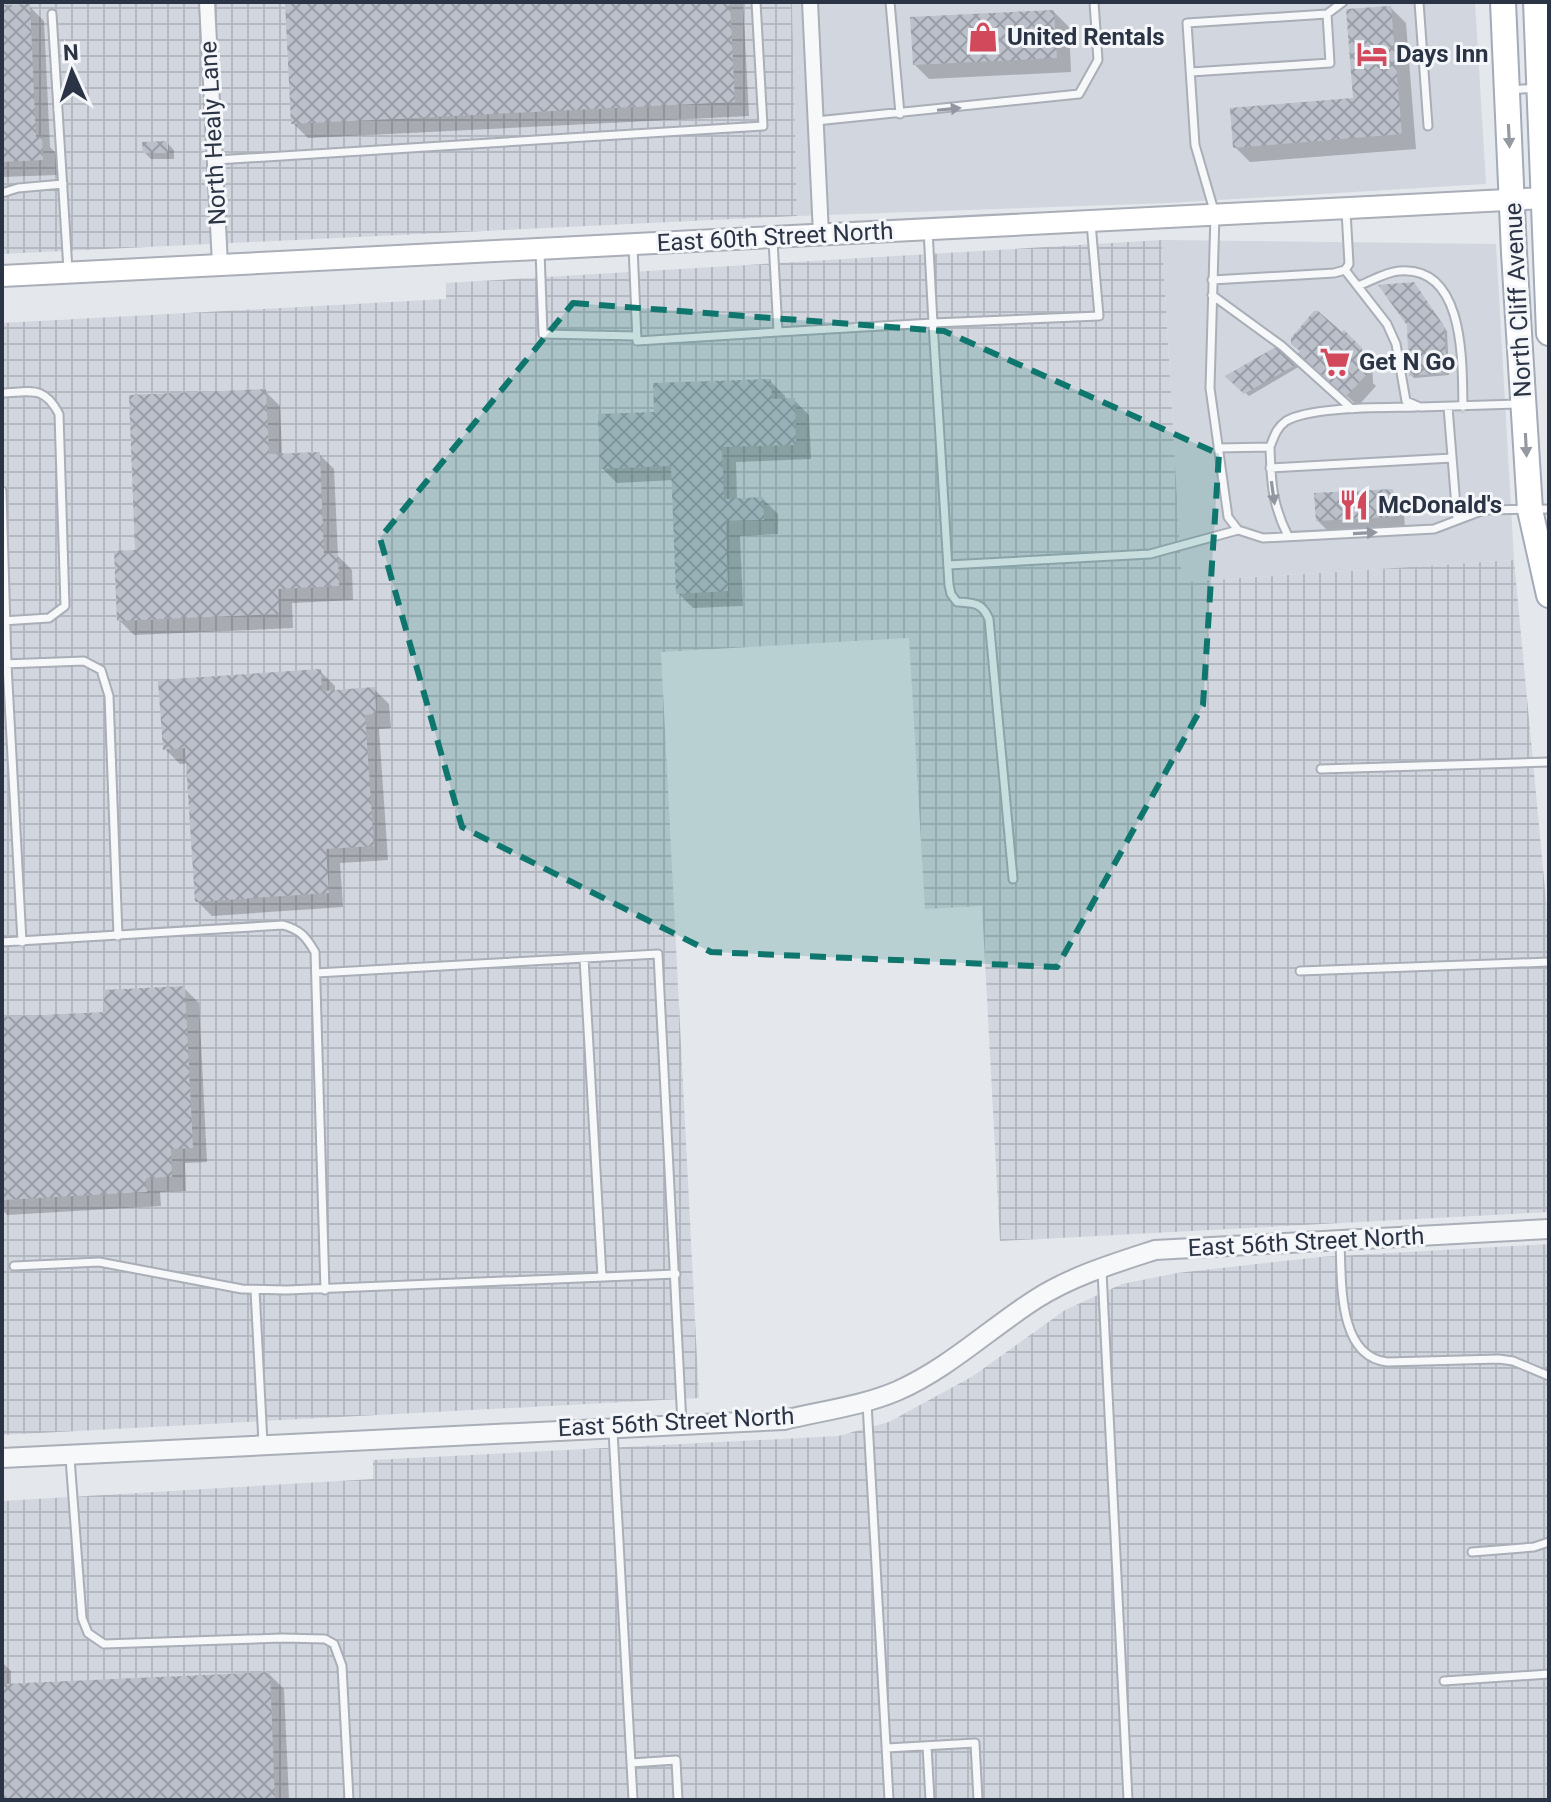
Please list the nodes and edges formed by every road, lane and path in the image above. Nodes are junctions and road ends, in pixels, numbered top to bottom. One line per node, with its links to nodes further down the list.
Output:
1 (207, 2): 18 (street, North Healy Lane)
2 (756, 2): 18 (lane)
3 (810, 2): 16 (street)
4 (890, 2): 15 (lane)
5 (1094, 2): 15 (lane, one-way to 5)
6 (1343, 2): 11 (lane)
7 (1419, 2): 17 (lane)
8 (1503, 2): 14 (main road, North Cliff Avenue)
9 (1536, 2): 13 (main road, North Cliff Avenue)
10 (52, 14): 19 (lane)
11 (1327, 14): 12 (lane); 12 (lane)
12 (1191, 72): 24 (lane)
13 (1544, 88): 14 (lane); 21 (main road, North Cliff Avenue)
14 (1507, 90): 22 (main road, North Cliff Avenue, one-way to 22)
15 (900, 114): 16 (lane)
16 (816, 121): 27 (street)
17 (1428, 126)
18 (216, 160): 31 (street, North Healy Lane)
19 (63, 184): 20 (lane); 33 (lane)
20 (2, 193)
21 (1547, 198): 22 (main road, East 60th Street North); 40 (main road, North Cliff Avenue)
22 (1512, 199): 23 (main road, East 60th Street North); 43 (main road, North Cliff Avenue)
23 (1345, 208): 24 (main road, East 60th Street North); 32 (lane)
24 (1215, 214): 25 (main road, East 60th Street North); 35 (lane)
25 (1091, 221): 26 (main road, East 60th Street North); 38 (lane)
26 (928, 229): 27 (main road, East 60th Street North); 38 (lane)
27 (821, 234): 28 (main road, East 60th Street North)
28 (773, 237): 29 (main road, East 60th Street North); 39 (lane)
29 (633, 244): 30 (main road, East 60th Street North); 41 (lane)
30 (540, 248): 31 (main road, East 60th Street North); 41 (lane)
31 (220, 265): 33 (main road, East 60th Street North)
32 (1345, 270): 35 (lane); 36 (lane)
33 (68, 272): 34 (main road, East 60th Street North)
34 (2, 276)
35 (1212, 280): 37 (lane)
36 (1358, 286): 44 (lane); 46 (lane)
37 (1212, 295): 47 (lane); 49 (lane)
38 (933, 323): 39 (lane); 57 (lane)
39 (778, 332): 41 (lane)
40 (1549, 333)
41 (637, 336)
42 (2, 393): 59 (lane)
43 (1524, 404): 46 (lane); 53 (main road, North Cliff Avenue, one-way to 53)
44 (1420, 407): 45 (lane); 47 (lane)
45 (1448, 407): 46 (lane); 50 (lane)
46 (1463, 407)
47 (1352, 409): 48 (lane)
48 (1270, 447): 49 (lane); 51 (lane)
49 (1218, 448): 55 (lane)
50 (1452, 458): 51 (lane); 54 (lane)
51 (1270, 468): 56 (lane, one-way to 56)
52 (2, 491): 59 (lane)
53 (1540, 510): 54 (lane); 58 (main road, North Cliff Avenue)
54 (1457, 519): 56 (lane, one-way to 54)
55 (1238, 530): 56 (lane); 57 (lane)
56 (1288, 536)
57 (948, 565): 64 (lane)
58 (1549, 595)
59 (4, 621): 60 (lane)
60 (4, 664): 61 (lane); 65 (lane)
61 (6, 708): 67 (lane)
62 (1549, 762): 63 (lane)
63 (1321, 769)
64 (1013, 879)
65 (118, 936): 67 (lane); 71 (lane)
66 (2, 942): 67 (lane)
67 (22, 942)
68 (584, 958): 71 (lane); 76 (lane); 77 (lane)
69 (1549, 962): 70 (lane)
70 (1300, 971)
71 (316, 973): 79 (lane)
72 (1549, 1229): 73 (street, East 56th Street North)
73 (1339, 1240): 75 (street, East 56th Street North); 80 (lane)
74 (14, 1266): 78 (lane)
75 (1102, 1267): 81 (street, East 56th Street North); 100 (lane)
76 (676, 1274): 77 (lane); 82 (lane)
77 (602, 1277): 79 (lane)
78 (255, 1290): 79 (lane); 84 (lane)
79 (325, 1290)
80 (1549, 1376)
81 (867, 1401): 82 (street, East 56th Street North); 92 (lane)
82 (682, 1424): 83 (street, East 56th Street North)
83 (613, 1427): 84 (street, East 56th Street North); 93 (lane)
84 (263, 1445): 85 (street, East 56th Street North)
85 (69, 1455): 86 (street, East 56th Street North); 94 (lane)
86 (2, 1458)
87 (1549, 1542): 88 (lane)
88 (1472, 1552)
89 (1549, 1674): 90 (lane)
90 (1444, 1681)
91 (927, 1746): 92 (lane); 98 (lane); 99 (lane)
92 (887, 1748): 97 (lane)
93 (631, 1763): 95 (lane); 96 (lane)
94 (349, 1800)
95 (633, 1800)
96 (678, 1800)
97 (889, 1800)
98 (930, 1800)
99 (978, 1800)
100 (1128, 1800)

